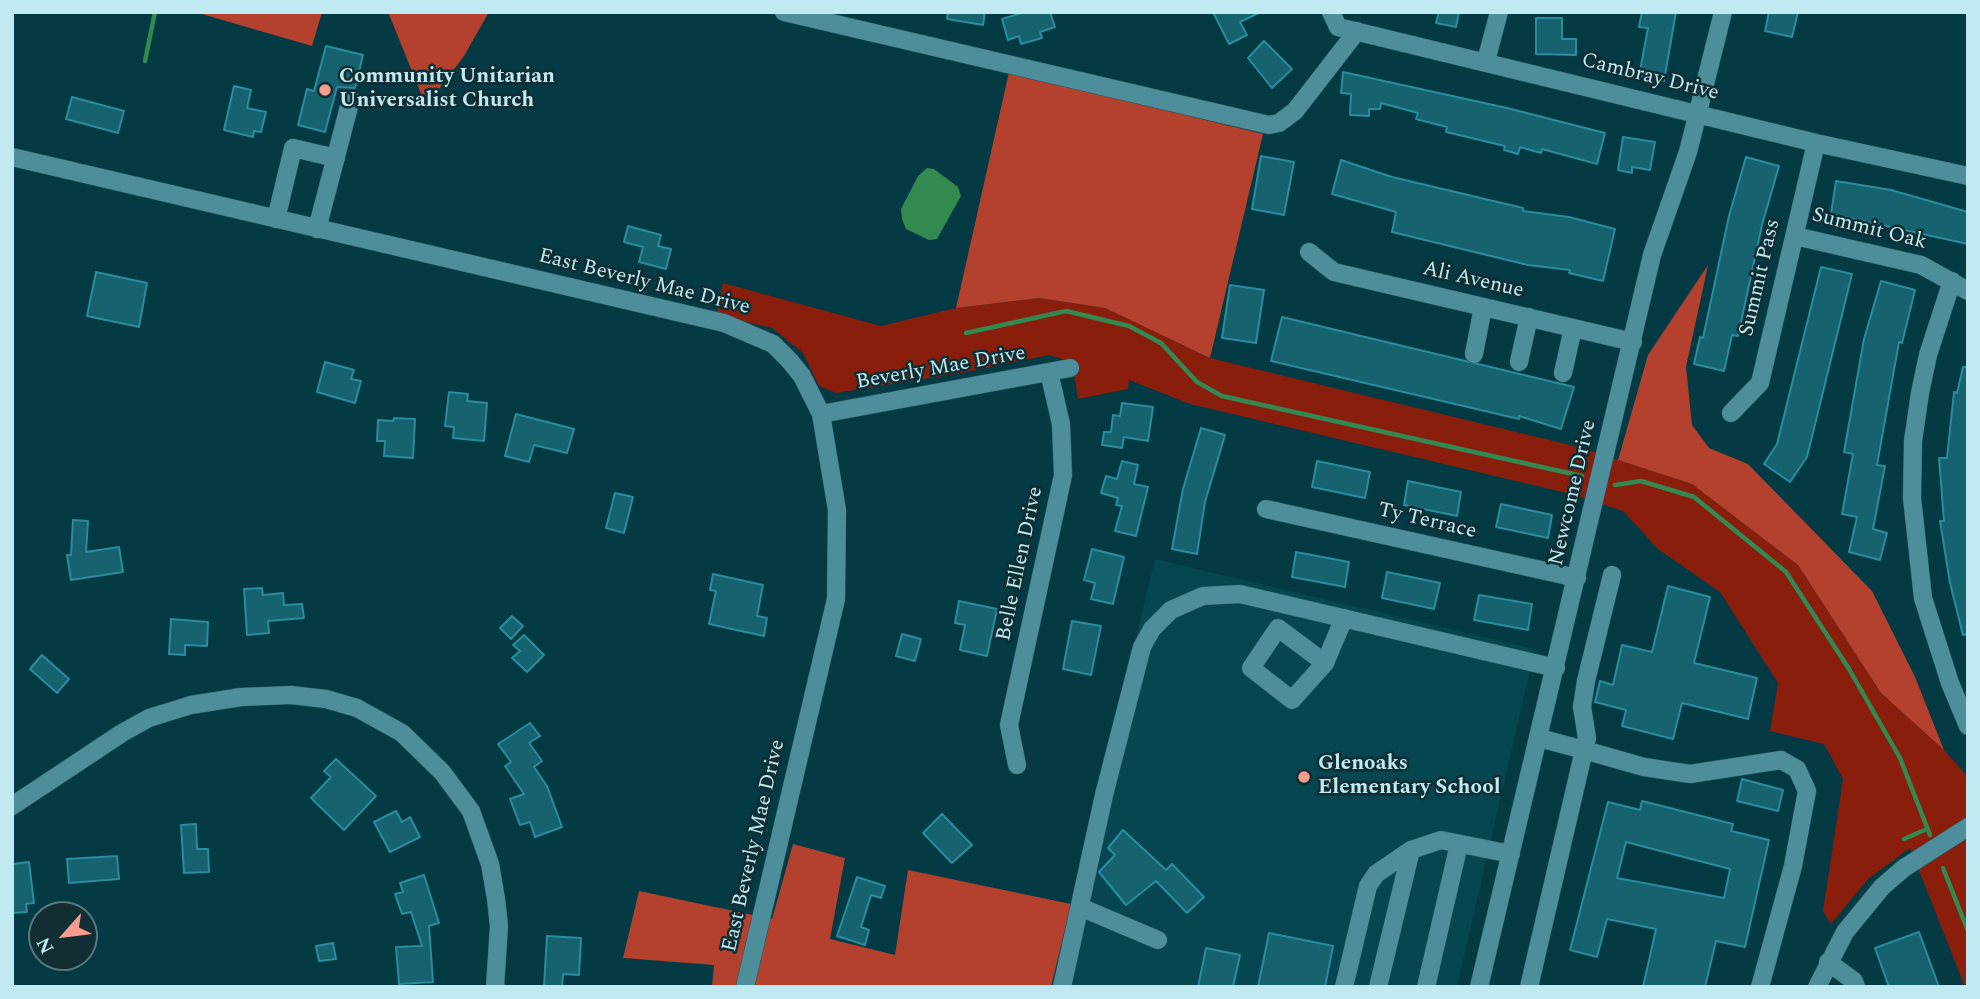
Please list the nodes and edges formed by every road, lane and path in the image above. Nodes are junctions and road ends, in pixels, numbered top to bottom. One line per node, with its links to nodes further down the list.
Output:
1 (784, 12): 5 (street)
2 (1331, 12): 5 (street, Cambray Drive)
3 (1499, 12): 6 (street)
4 (1723, 12): 8 (street, Newcome Drive)
5 (1357, 32): 6 (street, Cambray Drive)
6 (1486, 61): 8 (street, Cambray Drive)
7 (351, 99): 11 (street)
8 (1698, 113): 9 (street, Cambray Drive); 22 (street, Newcome Drive)
9 (1816, 143): 12 (street, Cambray Drive); 15 (street, Summit Pass)
10 (12, 157): 13 (street, East Beverly Mae Drive)
11 (335, 158): 13 (street); 14 (street)
12 (1968, 176)
13 (276, 219): 14 (street, East Beverly Mae Drive)
14 (317, 229): 29 (street, East Beverly Mae Drive)
15 (1795, 236): 17 (street, Summit Oak); 28 (street, Summit Pass)
16 (1309, 252): 19 (street, Ali Avenue)
17 (1952, 281): 18 (street, Summit Oak); 36 (street)
18 (1968, 291)
19 (1483, 307): 20 (street, Ali Avenue); 23 (street)
20 (1529, 317): 21 (street, Ali Avenue); 24 (street)
21 (1573, 328): 22 (street, Ali Avenue); 27 (street)
22 (1633, 342): 32 (street, Newcome Drive)
23 (1474, 354)
24 (1519, 362)
25 (1070, 368): 26 (street, Beverly Mae Drive)
26 (1049, 372): 29 (street, Beverly Mae Drive); 39 (street, Belle Ellen Drive)
27 (1563, 373)
28 (1731, 413)
29 (821, 414): 49 (street, East Beverly Mae Drive)
30 (1266, 509): 32 (street, Ty Terrace)
31 (1612, 575): 38 (street)
32 (1577, 578): 35 (street, Newcome Drive)
33 (1344, 618): 34 (street); 35 (street); 45 (street)
34 (1325, 663)
35 (1556, 668): 37 (street, Newcome Drive)
36 (1968, 726)
37 (1539, 738): 38 (street); 44 (street, Newcome Drive)
38 (1584, 750): 55 (street); 56 (street)
39 (1017, 765)
40 (12, 806): 48 (street)
41 (1968, 827): 47 (street)
42 (1459, 844): 43 (street); 44 (street); 53 (street)
43 (1411, 850): 51 (street); 52 (street)
44 (1511, 854): 54 (street, Newcome Drive)
45 (1080, 907): 46 (street); 50 (street)
46 (1158, 940)
47 (1828, 962): 57 (street); 58 (street)
48 (495, 987)
49 (746, 987)
50 (1062, 987)
51 (1344, 987)
52 (1378, 987)
53 (1426, 987)
54 (1479, 987)
55 (1529, 987)
56 (1760, 987)
57 (1817, 987)
58 (1856, 987)

